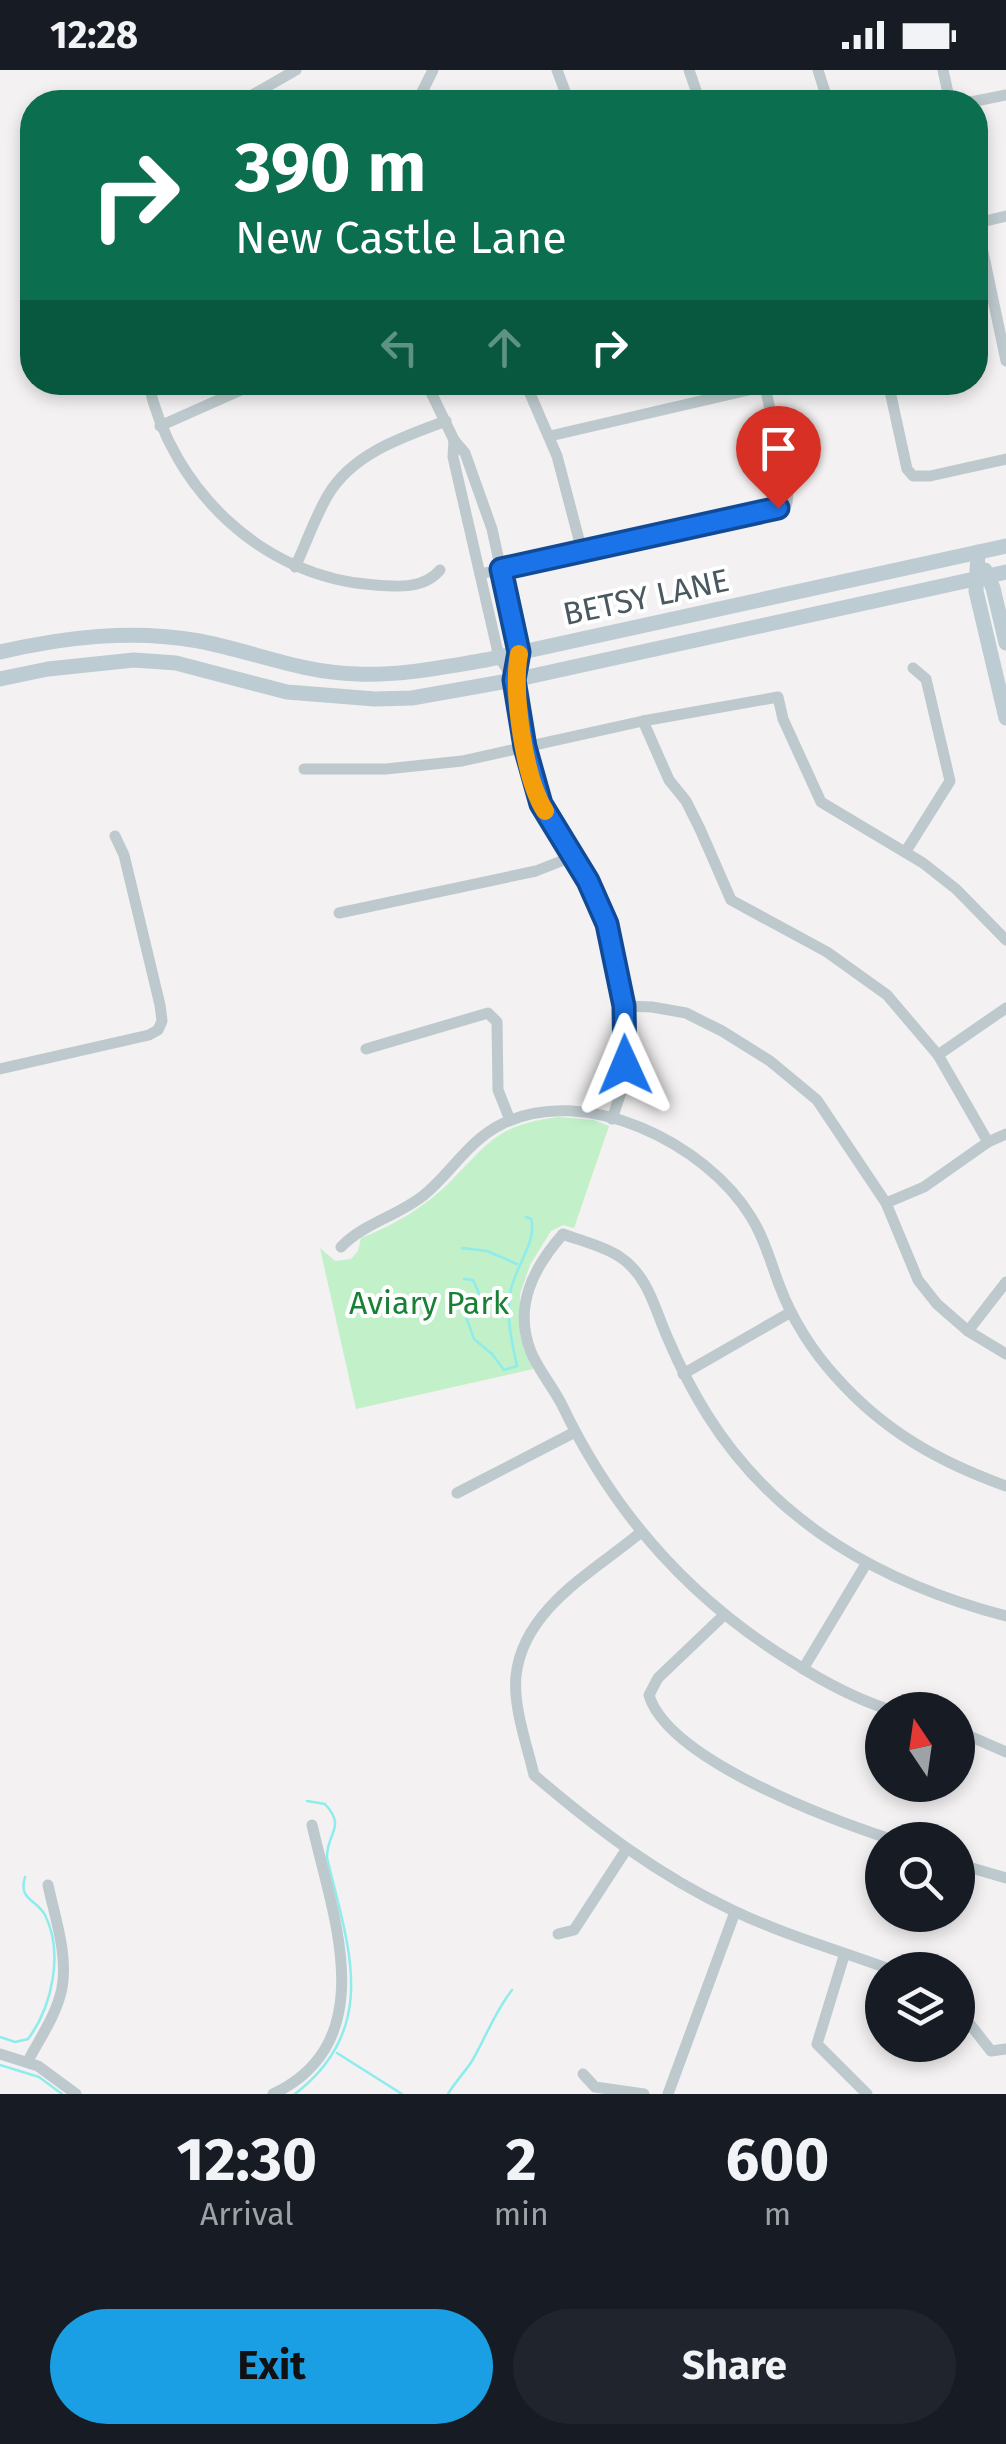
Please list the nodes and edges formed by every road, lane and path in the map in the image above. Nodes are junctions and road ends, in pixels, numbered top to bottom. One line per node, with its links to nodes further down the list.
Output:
1 (296, 70): 2 (street)
2 (261, 90)
3 (988, 270): 4 (street)
4 (1004, 338): 5 (street)
5 (1006, 361)
6 (152, 395): 14 (street)
7 (235, 395): 14 (street)
8 (433, 395): 13 (street)
9 (532, 395): 15 (street)
10 (720, 395): 15 (street)
11 (767, 395): 19 (street)
12 (891, 395): 17 (street)
13 (446, 421): 16 (street); 21 (street)
14 (160, 426): 21 (street)
15 (550, 436): 19 (street)
16 (454, 440): 22 (street); 25 (street)
17 (1006, 459)
18 (1006, 546): 20 (main road, BETSY LANE)
19 (582, 551): 22 (street)
20 (978, 552): 26 (main road); 29 (main road, BETSY LANE)
21 (295, 567): 23 (street)
22 (501, 569): 25 (street); 29 (street)
23 (440, 570)
24 (1006, 572): 26 (main road, BETSY LANE)
25 (480, 574): 30 (street)
26 (983, 577): 27 (main road); 33 (main road, BETSY LANE); 34 (main road)
27 (1006, 643)
28 (0, 652): 30 (main road, BETSY LANE)
29 (519, 652): 30 (main road, BETSY LANE); 33 (street)
30 (499, 656): 33 (street)
31 (913, 668): 39 (street)
32 (0, 679): 33 (main road, BETSY LANE)
33 (514, 680): 36 (street)
34 (1006, 718)
35 (643, 721): 36 (street); 39 (street); 46 (street)
36 (525, 747): 37 (street); 40 (street)
37 (304, 770)
38 (115, 836): 47 (street)
39 (906, 851): 42 (street)
40 (574, 856): 41 (street); 43 (street)
41 (339, 913)
42 (1006, 940)
43 (624, 1006): 48 (street); 52 (street)
44 (1006, 1008): 46 (street)
45 (366, 1049): 49 (street)
46 (938, 1054): 51 (street)
47 (0, 1069)
48 (612, 1118): 49 (street); 55 (street)
49 (510, 1120): 53 (street)
50 (1006, 1134): 51 (street)
51 (988, 1142): 52 (street)
52 (886, 1203): 56 (street)
53 (341, 1247)
54 (1006, 1282): 56 (street)
55 (791, 1312): 58 (street); 60 (street)
56 (968, 1331): 57 (street)
57 (1006, 1354)
58 (683, 1374): 59 (street); 63 (street)
59 (575, 1432): 61 (street); 62 (street)
60 (1006, 1486)
61 (458, 1492)
62 (640, 1533): 64 (street); 72 (street)
63 (866, 1564): 65 (street); 66 (street)
64 (723, 1616): 66 (street); 71 (street)
65 (1006, 1616)
66 (803, 1669): 67 (street)
67 (865, 1698)
68 (975, 1738): 69 (street)
69 (1006, 1752)
70 (312, 1826): 86 (street)
71 (865, 1830)
72 (626, 1850): 76 (street); 77 (street)
73 (975, 1869): 74 (street)
74 (1006, 1878)
75 (48, 1885): 83 (street)
76 (735, 1912): 78 (street); 88 (street)
77 (558, 1934)
78 (844, 1956): 79 (street); 89 (street)
79 (865, 1962)
80 (975, 2031): 81 (street)
81 (1006, 2049)
82 (0, 2054): 83 (street)
83 (28, 2061): 85 (street)
84 (584, 2074): 87 (street)
85 (76, 2094)
86 (272, 2094)
87 (644, 2094)
88 (668, 2094)
89 (867, 2094)

